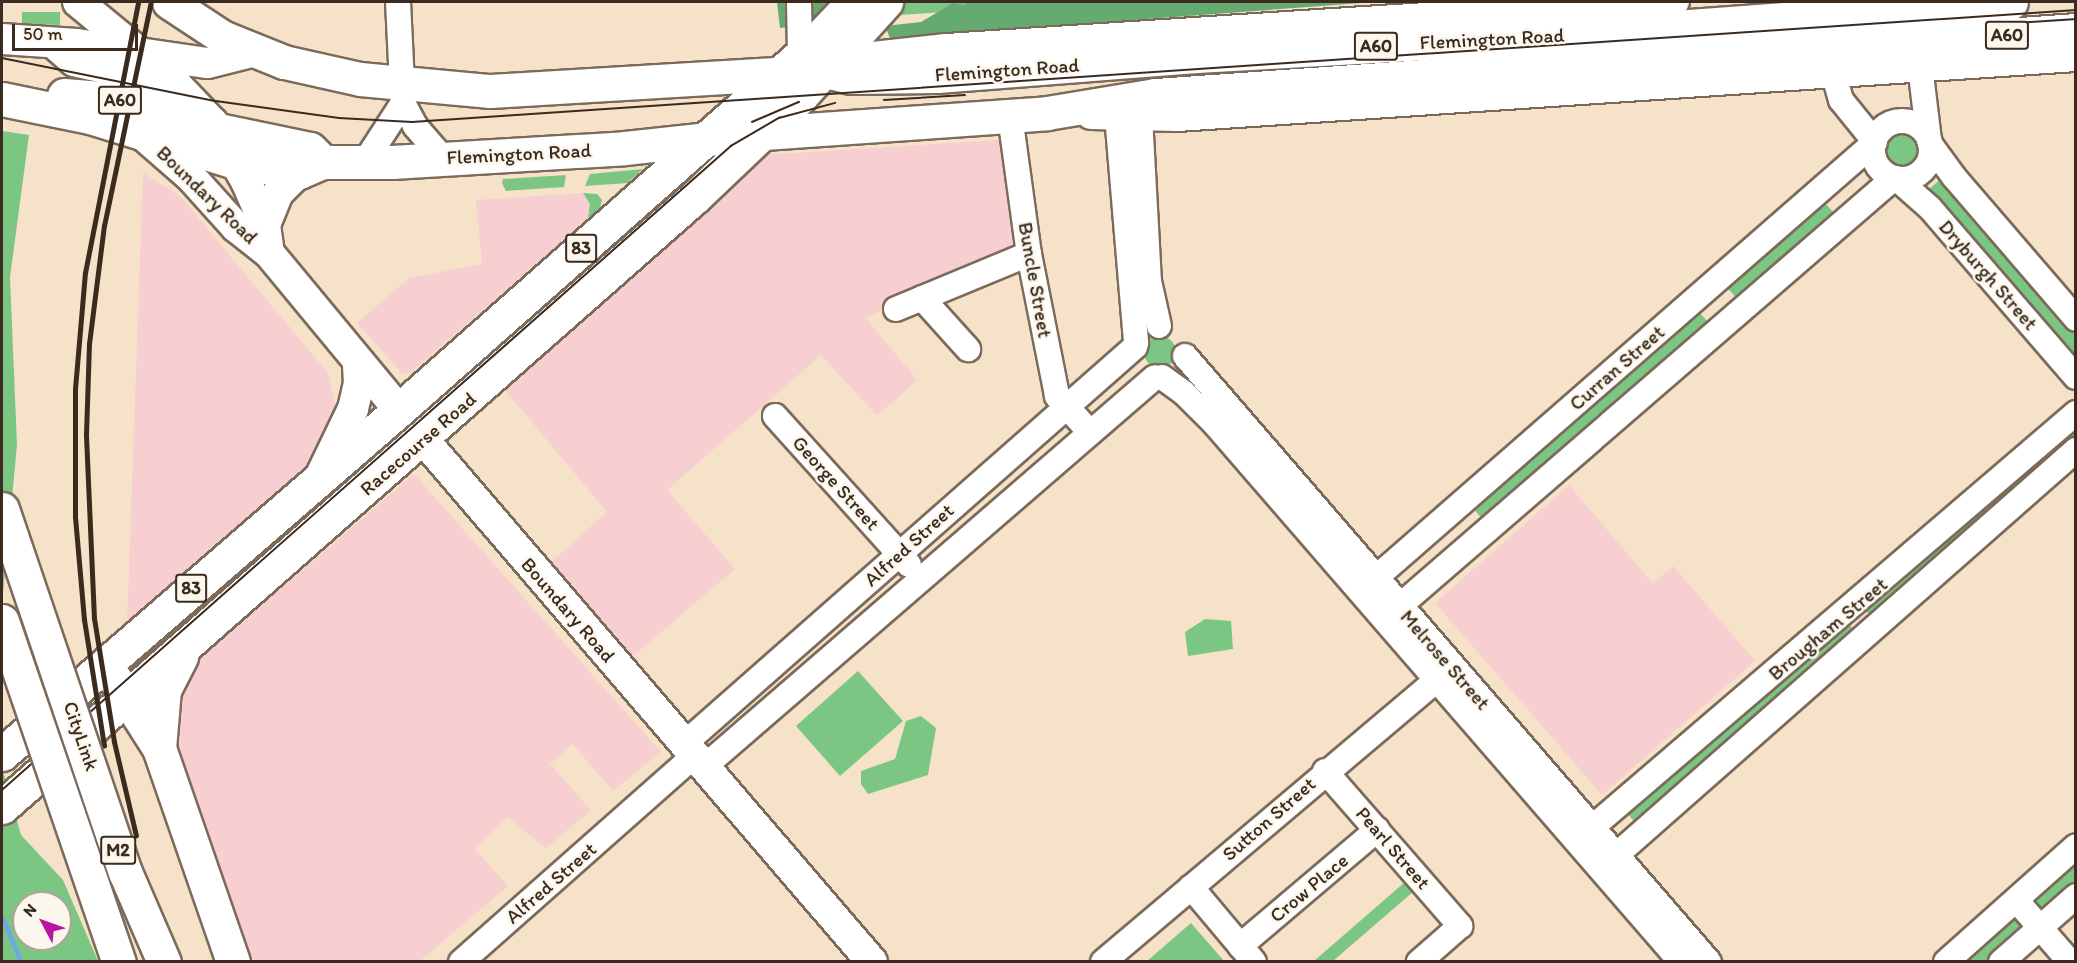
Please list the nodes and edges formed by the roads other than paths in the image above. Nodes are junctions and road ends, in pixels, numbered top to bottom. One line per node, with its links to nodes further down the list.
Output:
1 (78, 2): 16 (main road, Boundary Road)
2 (150, 2): 9 (main road)
3 (398, 2): 23 (street)
4 (799, 2): 20 (street)
5 (853, 2): 20 (highway, 83)
6 (886, 2): 20 (highway, 83)
7 (1673, 2): 20 (main road, Flemington Road / A60)
8 (2011, 2): 11 (highway, Flemington Road / A60)
9 (175, 6): 15 (highway)
10 (1823, 9): 11 (highway, Flemington Road / A60); 18 (highway); 20 (highway, Flemington Road / A60)
11 (1932, 17): 12 (highway, Flemington Road / A60); 18 (highway, Flemington Road / A60)
12 (2076, 30)
13 (2, 39): 14 (main road, Flemington Road / A60)
14 (54, 42): 16 (main road, Flemington Road / A60); 22 (main road)
15 (251, 52): 16 (main road, Flemington Road / A60); 23 (highway, Flemington Road / A60)
16 (141, 54): 22 (main road, Boundary Road)
17 (2076, 56): 19 (main road, Flemington Road / A60)
18 (1828, 60): 19 (main road, Flemington Road / A60); 21 (highway, Flemington Road / A60); 34 (street)
19 (1920, 66): 33 (street, Dryburgh Street)
20 (808, 68): 23 (highway, Flemington Road / A60); 31 (highway, Racecourse Road / 83); 32 (highway, Racecourse Road / 83)
21 (1508, 81): 26 (highway, Flemington Road / A60); 28 (main road, Flemington Road / A60)
22 (177, 84): 29 (main road, Boundary Road)
23 (402, 94): 35 (street); 37 (street)
24 (2, 99): 25 (highway, Flemington Road / A60)
25 (44, 105): 29 (highway, A60); 30 (highway, Flemington Road / A60)
26 (1047, 113): 27 (highway, Flemington Road / A60); 28 (main road, Flemington Road / A60)
27 (1010, 116): 31 (highway, Flemington Road / A60); 42 (street, Buncle Street)
28 (1129, 116): 41 (street)
29 (206, 128): 30 (highway, A60); 36 (main road, Boundary Road); 38 (highway, A60)
30 (137, 132): 36 (highway, Flemington Road / A60); 40 (main road, Boundary Road)
31 (764, 133): 32 (highway, Flemington Road / A60); 59 (highway, Racecourse Road / 83)
32 (703, 140): 35 (highway, Flemington Road / A60); 54 (highway, Racecourse Road / 83)
33 (1930, 142): 34 (street); 39 (street); 45 (street, Dryburgh Street)
34 (1874, 143): 39 (street); 65 (street, Curran Street)
35 (443, 158): 37 (highway, Flemington Road / A60)
36 (238, 163): 38 (highway, Flemington Road / A60); 40 (main road, Boundary Road)
37 (364, 163): 38 (highway, Flemington Road / A60)
38 (311, 166): 40 (main road)
39 (1895, 178): 52 (street, Dryburgh Street); 67 (street, Curran Street)
40 (267, 239): 50 (main road, Boundary Road)
41 (1137, 244): 46 (street); 47 (street)
42 (1029, 254): 43 (street); 53 (street, Buncle Street)
43 (922, 298): 44 (street); 48 (street)
44 (896, 309)
45 (2076, 318)
46 (1159, 326): 47 (street); 49 (street)
47 (1135, 345): 51 (street); 53 (street, Alfred Street)
48 (968, 349)
49 (1185, 356): 51 (street); 57 (street, Melrose Street)
50 (358, 362): 54 (main road, Boundary Road); 61 (main road)
51 (1158, 377): 57 (street, Melrose Street); 58 (street, Alfred Street)
52 (2076, 377)
53 (1065, 406): 58 (street, Buncle Street); 63 (street, Alfred Street)
54 (399, 410): 59 (highway, Boundary Road); 61 (highway, Racecourse Road / 83)
55 (2076, 413): 66 (street, Brougham Street)
56 (775, 416): 63 (street, George Street)
57 (1221, 416): 65 (street, Melrose Street)
58 (1089, 431): 64 (street, Alfred Street)
59 (423, 439): 70 (highway, Racecourse Road / 83); 76 (main road, Boundary Road)
60 (2076, 450): 69 (street, Brougham Street)
61 (315, 483): 71 (highway, Racecourse Road / 83)
62 (2, 509): 90 (highway, CityLink / M2, bridge)
63 (899, 554): 64 (street, George Street); 76 (street, Alfred Street)
64 (920, 578): 76 (street, Alfred Street)
65 (1367, 586): 67 (street, Melrose Street)
66 (1850, 610): 69 (street); 81 (street, Brougham Street)
67 (1391, 613): 72 (street, Melrose Street); 77 (street, Melrose Street)
68 (2, 621): 89 (highway, CityLink / M2, bridge)
69 (1868, 631): 83 (street, Brougham Street)
70 (188, 644): 73 (highway, Racecourse Road / 83); 75 (highway)
71 (103, 663): 73 (highway); 74 (highway, Racecourse Road / 83)
72 (1437, 680): 77 (street, Melrose Street); 78 (street, Sutton Street)
73 (128, 696): 75 (highway); 79 (highway, Racecourse Road / 83)
74 (8, 748)
75 (161, 755): 91 (highway)
76 (694, 756): 92 (street, Alfred Street); 93 (main road, Boundary Road)
77 (1516, 756): 81 (street, Melrose Street)
78 (1325, 771): 80 (street, Pearl Street); 84 (street, Sutton Street)
79 (2, 807)
80 (1377, 830): 88 (street, Crow Place); 95 (street, Pearl Street)
81 (1585, 834): 83 (street, Melrose Street)
82 (2076, 846): 86 (street)
83 (1609, 862): 96 (street, Melrose Street); 97 (street, Melrose Street)
84 (1191, 887): 88 (street); 94 (street, Sutton Street)
85 (2076, 896): 87 (street)
86 (2017, 901): 87 (street); 98 (street)
87 (2040, 928): 99 (street); 100 (street)
88 (1247, 954)
89 (119, 962)
90 (164, 962)
91 (233, 962)
92 (462, 962)
93 (872, 962)
94 (1103, 962)
95 (1419, 962)
96 (1681, 962)
97 (1708, 962)
98 (1946, 962)
99 (2001, 962)
100 (2070, 962)

